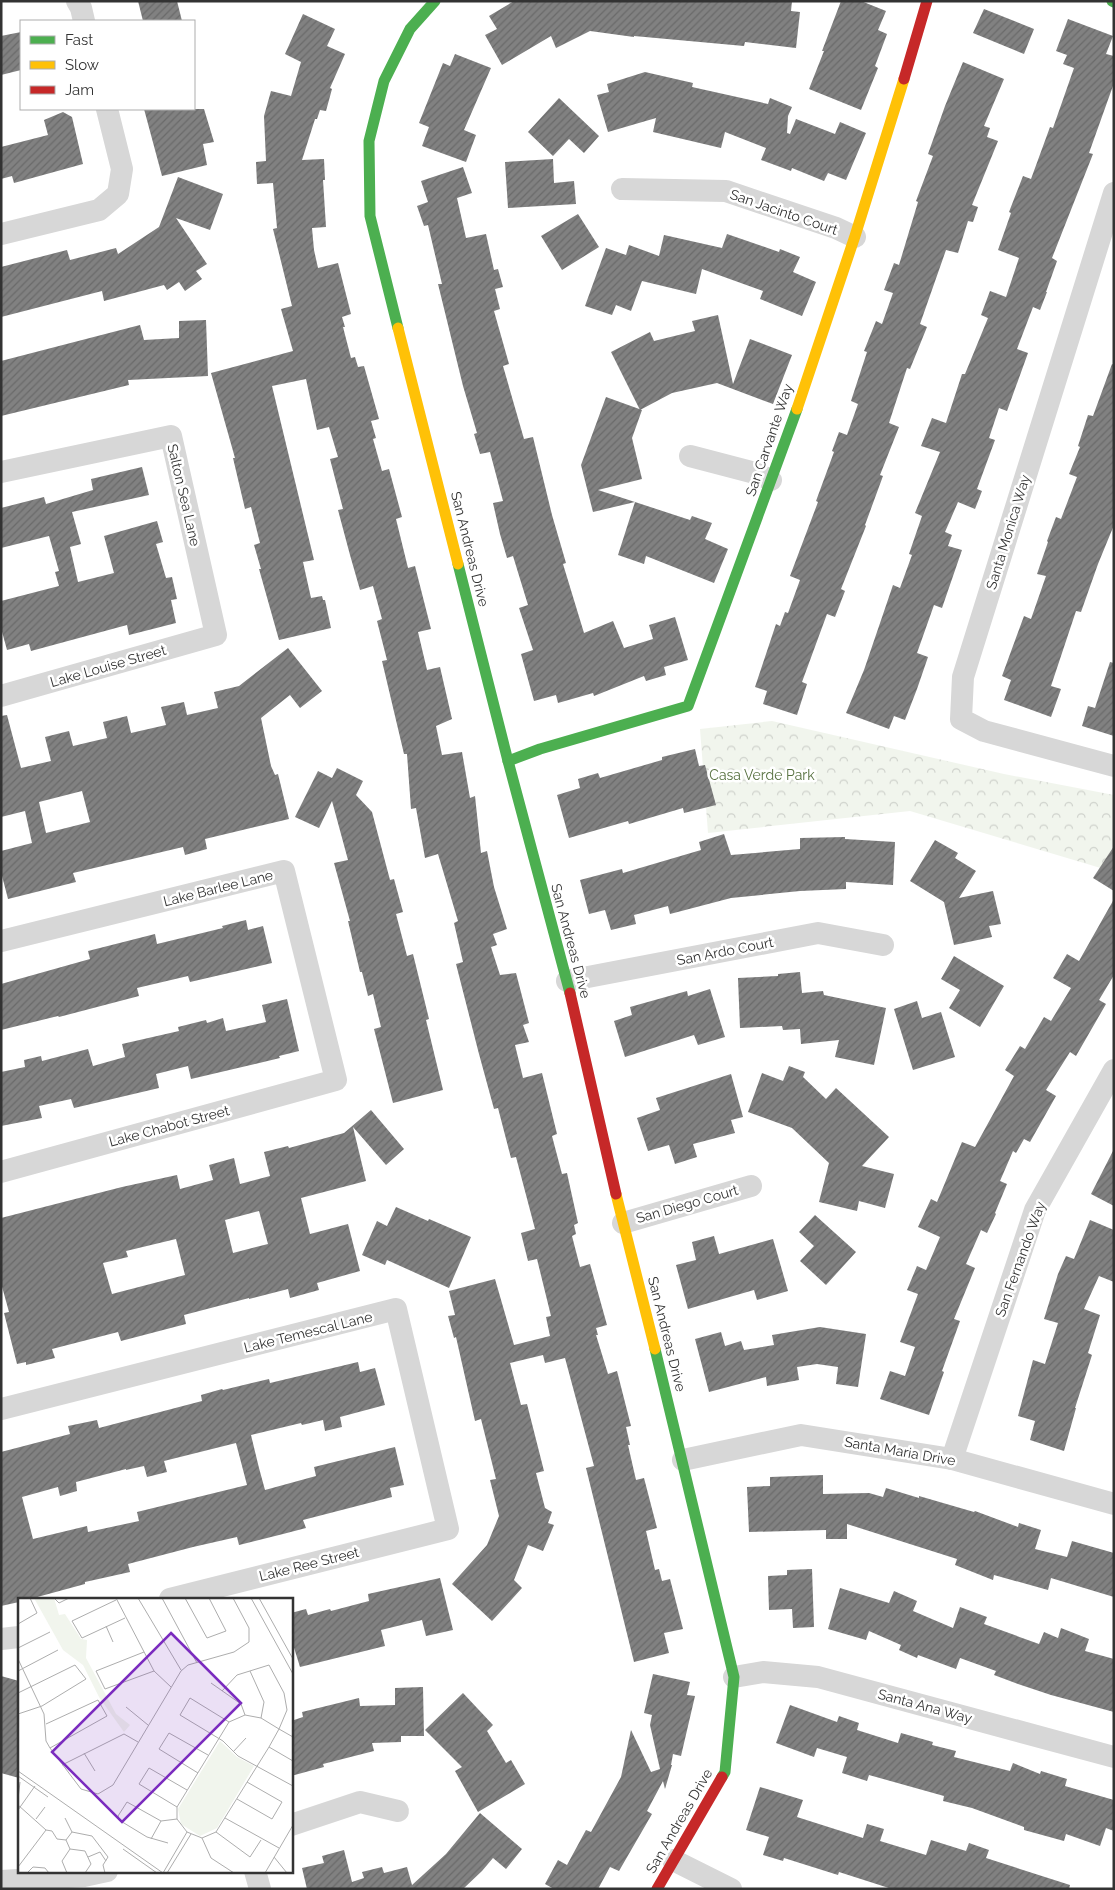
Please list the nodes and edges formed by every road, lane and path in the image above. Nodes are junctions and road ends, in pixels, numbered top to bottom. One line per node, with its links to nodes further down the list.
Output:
1 (77, 1): 4 (street)
2 (435, 1): 15 (street, San Andreas Drive)
3 (927, 1): 9 (street, San Carvante Way)
4 (84, 20)
5 (106, 110): 8 (street)
6 (622, 188): 9 (street, San Jacinto Court)
7 (1114, 193): 16 (street, Santa Monica Way)
8 (1, 234)
9 (855, 237): 12 (street, San Carvante Way)
10 (690, 456): 12 (street)
11 (1, 472): 13 (street, Salton Sea Lane)
12 (771, 480): 15 (street, San Carvante Way)
13 (216, 635): 14 (street, Lake Louise Street)
14 (1, 696)
15 (508, 761): 19 (street, San Andreas Drive)
16 (1114, 766)
17 (1, 941): 21 (street, Lake Barlee Lane)
18 (883, 945): 19 (street, San Ardo Court)
19 (567, 981): 24 (street, San Andreas Drive)
20 (1114, 1070): 26 (street, San Fernando Way)
21 (336, 1080): 22 (street, Lake Chabot Street)
22 (1, 1172)
23 (751, 1186): 24 (street, San Diego Court)
24 (624, 1223): 27 (street, San Andreas Drive)
25 (1, 1409): 29 (street, Lake Temescal Lane)
26 (952, 1459): 27 (street, Santa Maria Drive); 28 (street, Santa Maria Drive)
27 (683, 1460): 33 (street, San Andreas Drive)
28 (1114, 1504)
29 (448, 1529): 30 (street, Lake Ree Street)
30 (174, 1598)
31 (18, 1637): 32 (street)
32 (1, 1639)
33 (734, 1677): 34 (street, Santa Ana Way); 37 (street, San Andreas Drive)
34 (1114, 1758)
35 (398, 1811): 36 (street)
36 (292, 1825)
37 (673, 1860): 42 (street, San Andreas Drive); 43 (street)
38 (102, 1872): 40 (street)
39 (255, 1872): 41 (street)
40 (1, 1881)
41 (260, 1889)
42 (657, 1889)
43 (731, 1889)

